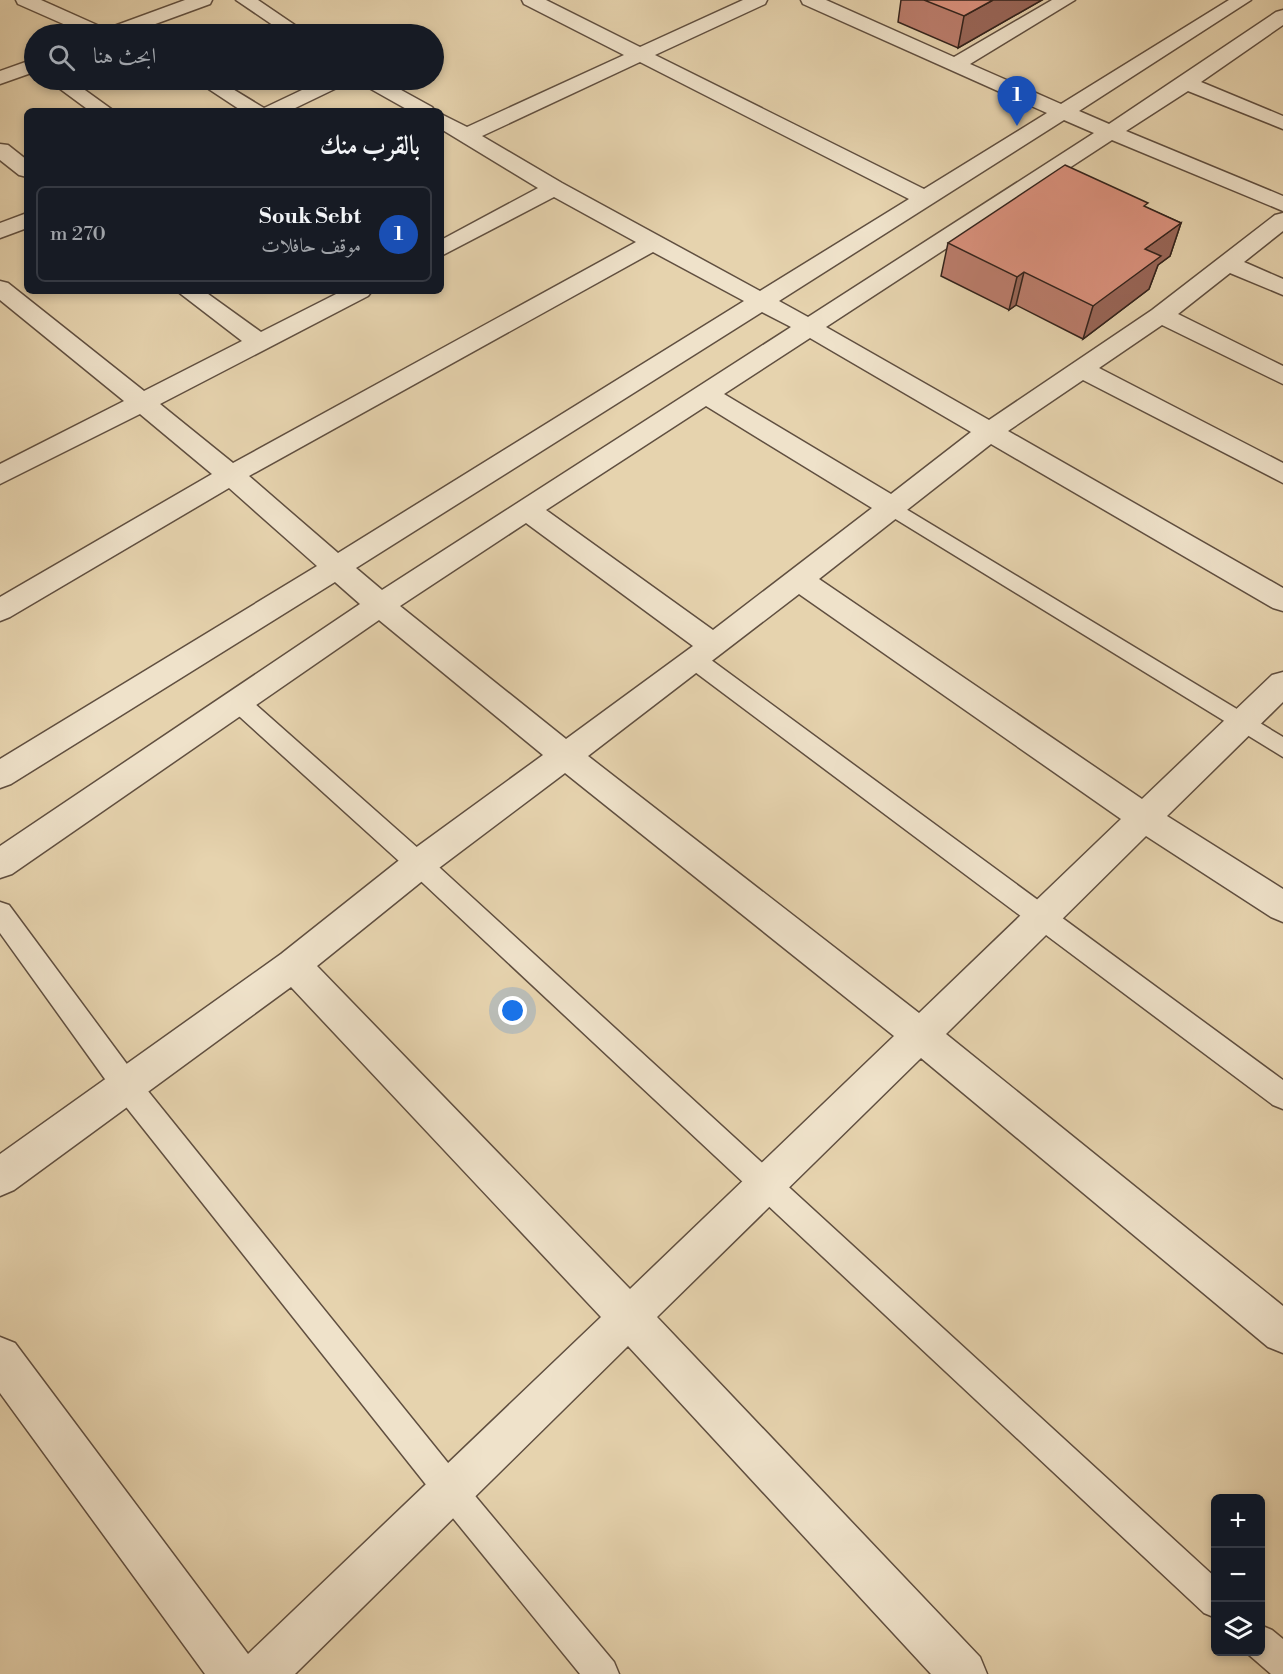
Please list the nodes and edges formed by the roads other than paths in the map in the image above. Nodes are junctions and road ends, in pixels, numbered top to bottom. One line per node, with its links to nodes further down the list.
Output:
1 (25, 0): 11 (street)
2 (203, 0): 12 (street)
3 (245, 0): 13 (street)
4 (531, 0): 15 (street)
5 (758, 0): 15 (street)
6 (810, 0): 14 (street)
7 (1066, 0): 16 (street)
8 (1242, 0): 28 (street)
9 (889, 15): 14 (street)
10 (1283, 16): 19 (street)
11 (79, 24)
12 (138, 24)
13 (282, 24)
14 (868, 26): 16 (street)
15 (639, 56): 32 (street); 36 (street)
16 (955, 64): 28 (street)
17 (24, 69): 18 (street)
18 (0, 78)
19 (1186, 83): 30 (street); 31 (street)
20 (73, 90): 24 (street)
21 (221, 90): 25 (street)
22 (317, 90): 26 (street)
23 (387, 90): 27 (street)
24 (100, 108)
25 (250, 108)
26 (279, 108)
27 (420, 108)
28 (1062, 112): 31 (street); 36 (street)
29 (444, 122): 32 (street)
30 (1283, 123)
31 (1109, 130): 37 (street); 52 (street)
32 (467, 135): 35 (street)
33 (0, 150): 34 (street)
34 (24, 168)
35 (554, 188): 42 (street); 43 (street)
36 (924, 198): 50 (street)
37 (1283, 204)
38 (1283, 220): 45 (street)
39 (24, 221): 41 (street)
40 (444, 227): 42 (street)
41 (0, 231)
42 (461, 238): 44 (street)
43 (654, 242): 50 (street); 61 (street)
44 (444, 247)
45 (1228, 263): 47 (street); 51 (street)
46 (0, 288): 57 (street)
47 (1283, 288)
48 (193, 294): 53 (street)
49 (354, 294): 53 (street)
50 (762, 301): 52 (street); 64 (street)
51 (1161, 315): 54 (street); 55 (street)
52 (810, 328): 56 (street); 58 (street)
53 (261, 343): 57 (street)
54 (1081, 369): 58 (street); 60 (street)
55 (1283, 376)
56 (707, 395): 62 (street); 63 (street)
57 (144, 403): 59 (street); 61 (street)
58 (989, 432): 62 (street); 66 (street)
59 (1, 474)
60 (1283, 474)
61 (231, 475): 64 (street); 68 (street)
62 (891, 507): 65 (street); 72 (lane)
63 (527, 510): 67 (street); 69 (street)
64 (337, 567): 67 (street); 75 (street)
65 (798, 579): 69 (street); 76 (street)
66 (1283, 601)
67 (380, 605): 71 (street); 74 (street)
68 (0, 610)
69 (705, 653): 74 (street); 81 (lane)
70 (1283, 683): 72 (street)
71 (238, 702): 77 (street); 78 (lane)
72 (1243, 723): 73 (lane); 76 (street)
73 (1283, 748)
74 (565, 756): 78 (street); 83 (street)
75 (0, 774)
76 (1144, 818): 79 (street); 81 (street)
77 (0, 864)
78 (419, 864): 82 (street); 87 (lane)
79 (1283, 907)
80 (0, 913): 84 (lane)
81 (1041, 918): 83 (street); 85 (lane)
82 (293, 965): 84 (street); 88 (street)
83 (920, 1035): 87 (street); 89 (street)
84 (125, 1084): 86 (street); 91 (lane)
85 (1283, 1096)
86 (0, 1177)
87 (765, 1185): 88 (street); 92 (lane)
88 (629, 1317): 91 (street); 98 (street)
89 (1283, 1332)
90 (0, 1358): 95 (street)
91 (450, 1490): 96 (street); 97 (lane)
92 (1211, 1597)
93 (1265, 1646): 94 (lane)
94 (1283, 1662)
95 (234, 1674)
96 (261, 1674)
97 (602, 1674)
98 (963, 1674)

